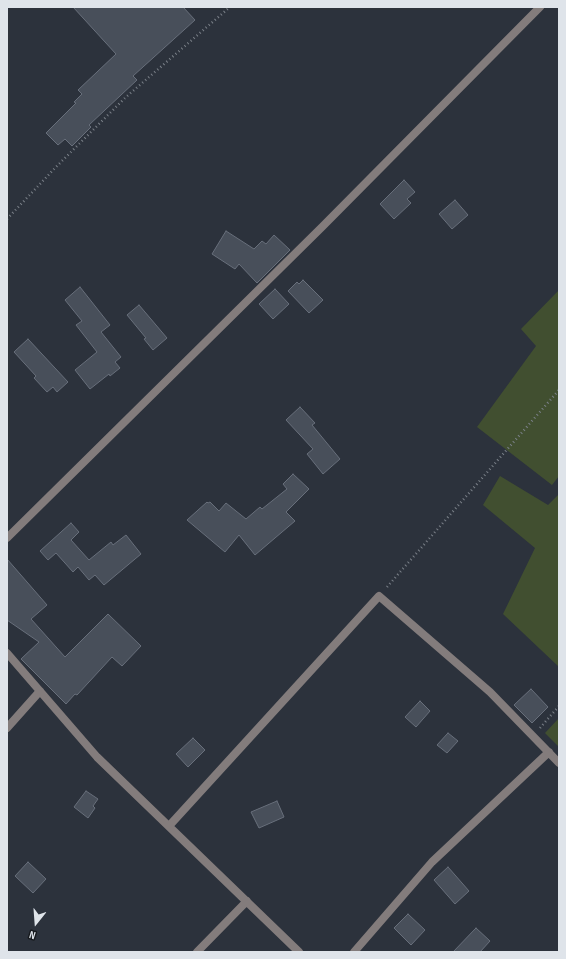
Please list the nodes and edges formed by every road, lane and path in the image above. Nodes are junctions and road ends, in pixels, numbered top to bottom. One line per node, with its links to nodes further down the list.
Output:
1 (230, 7): 3 (path)
2 (540, 7): 5 (street)
3 (7, 219)
4 (559, 390): 6 (path)
5 (7, 538)
6 (379, 596): 11 (street); 14 (street)
7 (7, 653): 8 (street)
8 (40, 691): 10 (street); 14 (street)
9 (559, 706): 11 (path)
10 (7, 728)
11 (533, 735): 12 (street)
12 (549, 752): 13 (street); 18 (street)
13 (559, 763)
14 (169, 826): 15 (street)
15 (247, 901): 16 (street); 17 (street)
16 (197, 952)
17 (299, 952)
18 (354, 952)

